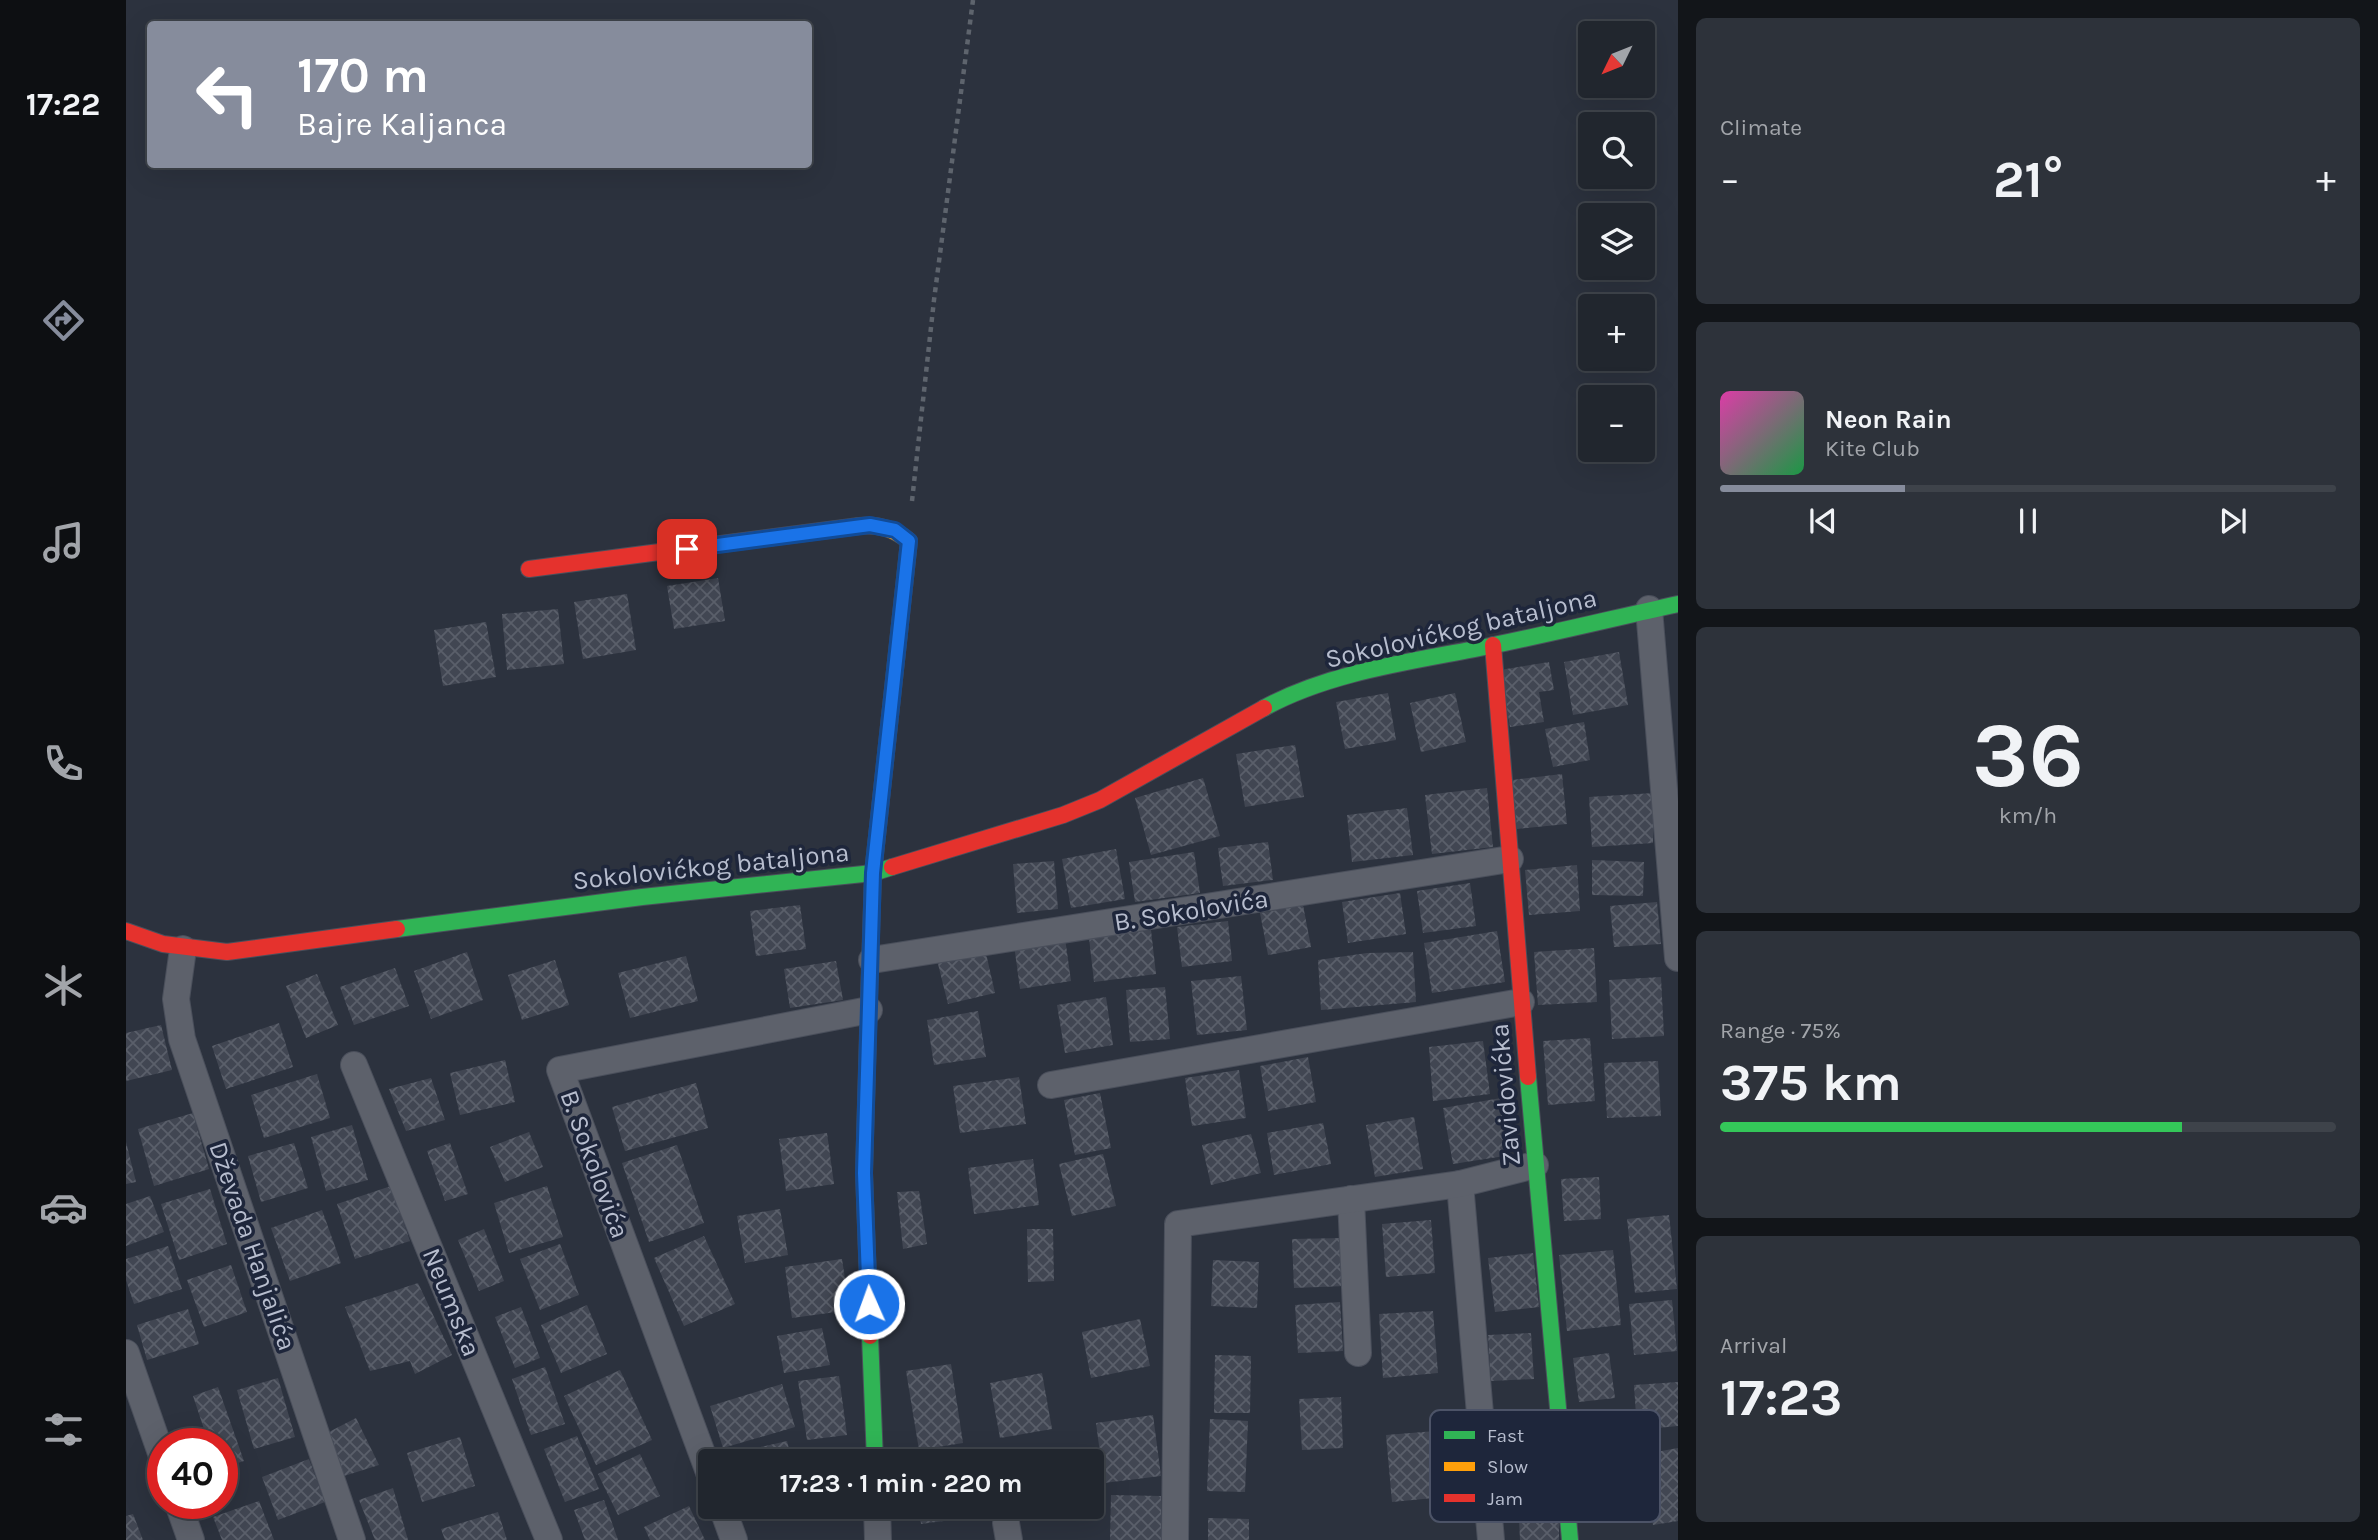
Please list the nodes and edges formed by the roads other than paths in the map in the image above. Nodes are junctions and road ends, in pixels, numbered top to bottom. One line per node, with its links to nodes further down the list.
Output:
1 (529, 569): 6 (street)
2 (1678, 604): 3 (street, Sokolovićkog bataljona)
3 (1649, 609): 4 (street, Sokolovićkog bataljona); 9 (street)
4 (1493, 645): 5 (street, Zavidovićka); 6 (street, Sokolovićkog bataljona)
5 (1510, 859): 10 (street, B. Sokolovića); 11 (street, Zavidovićka)
6 (873, 873): 8 (street, Sokolovićkog bataljona); 10 (street)
7 (126, 931): 8 (street, Sokolovićkog bataljona)
8 (183, 949): 31 (street, Dževada Hanjalića)
9 (1678, 958)
10 (872, 960): 12 (street)
11 (1521, 1002): 14 (street); 15 (street, Zavidovićka)
12 (869, 1010): 23 (street, B. Sokolovića); 24 (street)
13 (354, 1065): 32 (street, Neumska)
14 (1051, 1085)
15 (1535, 1165): 16 (street); 21 (street, Zavidovićka)
16 (1460, 1184): 17 (street); 20 (street)
17 (1351, 1199): 19 (street); 35 (street)
18 (126, 1353): 22 (street)
19 (1358, 1353)
20 (1480, 1410)
21 (1558, 1410)
22 (152, 1428)
23 (700, 1449)
24 (875, 1449)
25 (184, 1519): 30 (street)
26 (726, 1519): 33 (street)
27 (877, 1519): 34 (street)
28 (1489, 1522): 36 (street)
29 (1568, 1522): 37 (street, Zavidovićka)
30 (191, 1540)
31 (352, 1540)
32 (549, 1540)
33 (734, 1540)
34 (878, 1540)
35 (1175, 1540)
36 (1491, 1540)
37 (1570, 1540)

